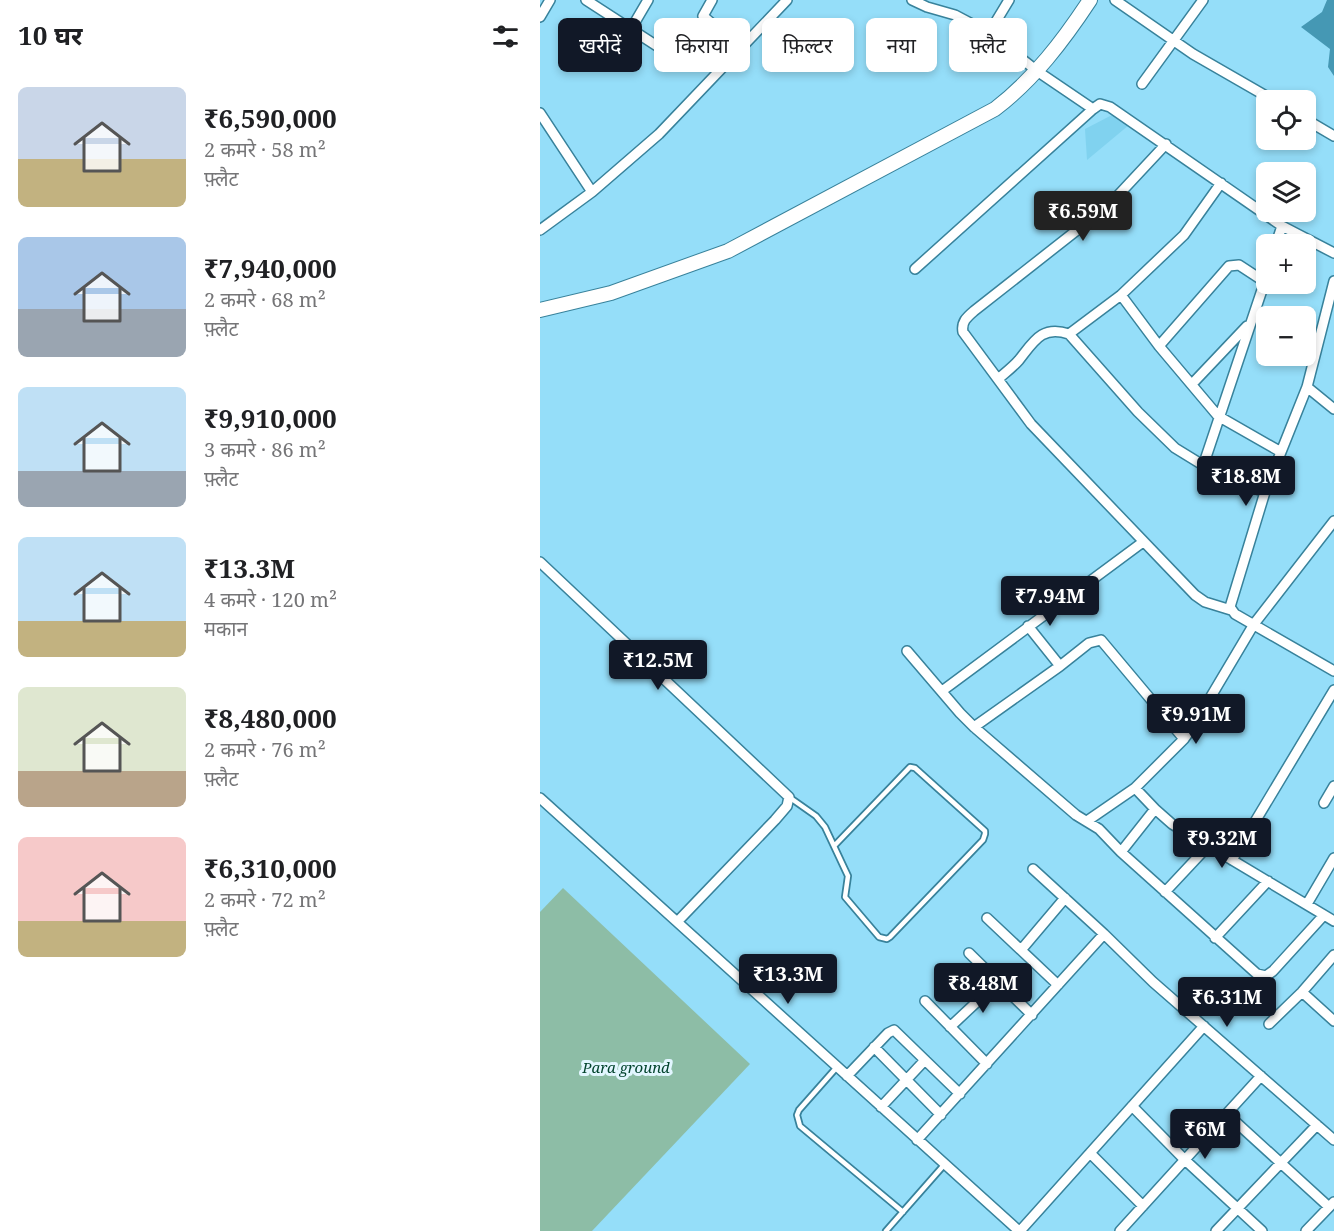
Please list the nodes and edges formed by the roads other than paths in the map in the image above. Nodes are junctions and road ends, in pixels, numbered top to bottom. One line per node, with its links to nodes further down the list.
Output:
1 (550, 0): 12 (street)
2 (586, 0): 13 (street)
3 (648, 0): 14 (street)
4 (712, 0): 15 (street)
5 (787, 0): 18 (street)
6 (912, 0): 11 (street)
7 (1009, 0): 17 (street)
8 (1090, 0): 21 (street)
9 (1115, 0): 19 (street)
10 (1203, 0): 19 (street)
11 (930, 3): 16 (street)
12 (540, 17)
13 (614, 18)
14 (637, 18)
15 (705, 18)
16 (961, 18)
17 (998, 18)
18 (750, 40)
19 (1173, 40): 23 (street); 24 (street)
20 (1027, 63): 21 (street)
21 (1037, 71): 25 (street); 42 (street)
22 (720, 72): 31 (street)
23 (1142, 84)
24 (1256, 90)
25 (1093, 110): 29 (street); 36 (street)
26 (540, 113): 31 (street)
27 (1316, 125): 28 (street)
28 (1334, 136)
29 (1166, 144): 30 (street); 46 (street)
30 (1221, 183): 32 (street); 40 (street)
31 (592, 192): 33 (street)
32 (1282, 226): 34 (street); 35 (street)
33 (540, 230)
34 (1279, 234)
35 (1334, 253)
36 (915, 269)
37 (1256, 275): 45 (street)
38 (1334, 281): 41 (street)
39 (1260, 294): 43 (street)
40 (1121, 295): 44 (street); 45 (street)
41 (1332, 296): 48 (street)
42 (540, 309)
43 (1251, 322): 47 (street); 50 (street)
44 (1069, 334): 46 (street); 52 (street)
45 (1159, 346): 47 (street)
46 (998, 379): 55 (street)
47 (1192, 384): 50 (street)
48 (1307, 387): 49 (street); 51 (street)
49 (1334, 409)
50 (1218, 416): 51 (street); 52 (street)
51 (1281, 452): 53 (street)
52 (1203, 466): 53 (street)
53 (1265, 492): 57 (street)
54 (1334, 521): 58 (street)
55 (1143, 542): 57 (street); 59 (street)
56 (540, 562): 69 (street)
57 (1231, 610): 58 (street)
58 (1254, 624): 62 (street); 66 (street)
59 (1028, 626): 61 (street); 64 (street)
60 (908, 651): 64 (street)
61 (1060, 666): 65 (street); 66 (street)
62 (1334, 670)
63 (1334, 690): 78 (street)
64 (942, 691): 65 (street)
65 (974, 727): 73 (street)
66 (1184, 739): 68 (street)
67 (1334, 786): 71 (street)
68 (1135, 788): 72 (street); 73 (street)
69 (789, 797): 74 (lane); 86 (street)
70 (540, 798): 86 (street)
71 (1324, 803)
72 (1155, 809): 75 (street); 76 (street)
73 (1087, 821): 76 (street)
74 (835, 845): 74 (lane)
75 (1209, 845): 78 (street); 81 (street)
76 (1121, 852): 81 (street)
77 (1334, 858): 83 (street)
78 (1232, 860): 80 (street)
79 (1033, 869): 82 (street)
80 (1268, 881): 83 (street); 89 (street)
81 (1165, 892): 89 (street)
82 (1065, 898): 88 (street); 90 (street)
83 (1307, 904): 84 (street)
84 (1324, 915): 87 (street); 89 (street)
85 (987, 918): 90 (street)
86 (678, 921): 105 (street)
87 (1334, 921)
88 (1104, 934): 94 (street); 100 (street)
89 (1215, 938)
90 (1021, 950): 94 (street)
91 (969, 953): 93 (street)
92 (1334, 956): 95 (street)
93 (998, 982): 97 (street); 101 (street)
94 (1058, 985): 97 (street)
95 (1302, 992): 98 (street); 99 (street)
96 (925, 1001): 101 (street)
97 (1032, 1015): 104 (street)
98 (1334, 1021)
99 (1269, 1024)
100 (1204, 1026): 107 (street); 110 (street)
101 (950, 1027): 104 (street)
102 (874, 1047): 103 (street); 106 (street); 108 (street)
103 (925, 1060): 108 (street); 109 (street)
104 (987, 1064): 109 (street)
105 (837, 1067): 106 (street); 124 (lane)
106 (847, 1076): 111 (street)
107 (1261, 1076): 112 (street); 114 (street)
108 (907, 1081): 111 (street); 113 (street)
109 (960, 1094): 113 (street)
110 (1132, 1106): 117 (street); 118 (street)
111 (881, 1107): 115 (street)
112 (1227, 1114): 118 (street); 119 (street)
113 (941, 1115): 115 (street)
114 (1317, 1125): 116 (street); 119 (street)
115 (917, 1140): 120 (street)
116 (1334, 1140)
117 (1090, 1153): 122 (street); 126 (street)
118 (1185, 1160): 122 (street); 123 (street)
119 (1280, 1163): 121 (street); 123 (street)
120 (944, 1165): 124 (lane); 126 (street)
121 (1331, 1204): 130 (street)
122 (1143, 1206): 127 (street)
123 (1237, 1208): 128 (street); 129 (street)
124 (903, 1212): 125 (lane)
125 (886, 1231)
126 (1019, 1231)
127 (1120, 1231)
128 (1216, 1231)
129 (1262, 1231)
130 (1306, 1231)

